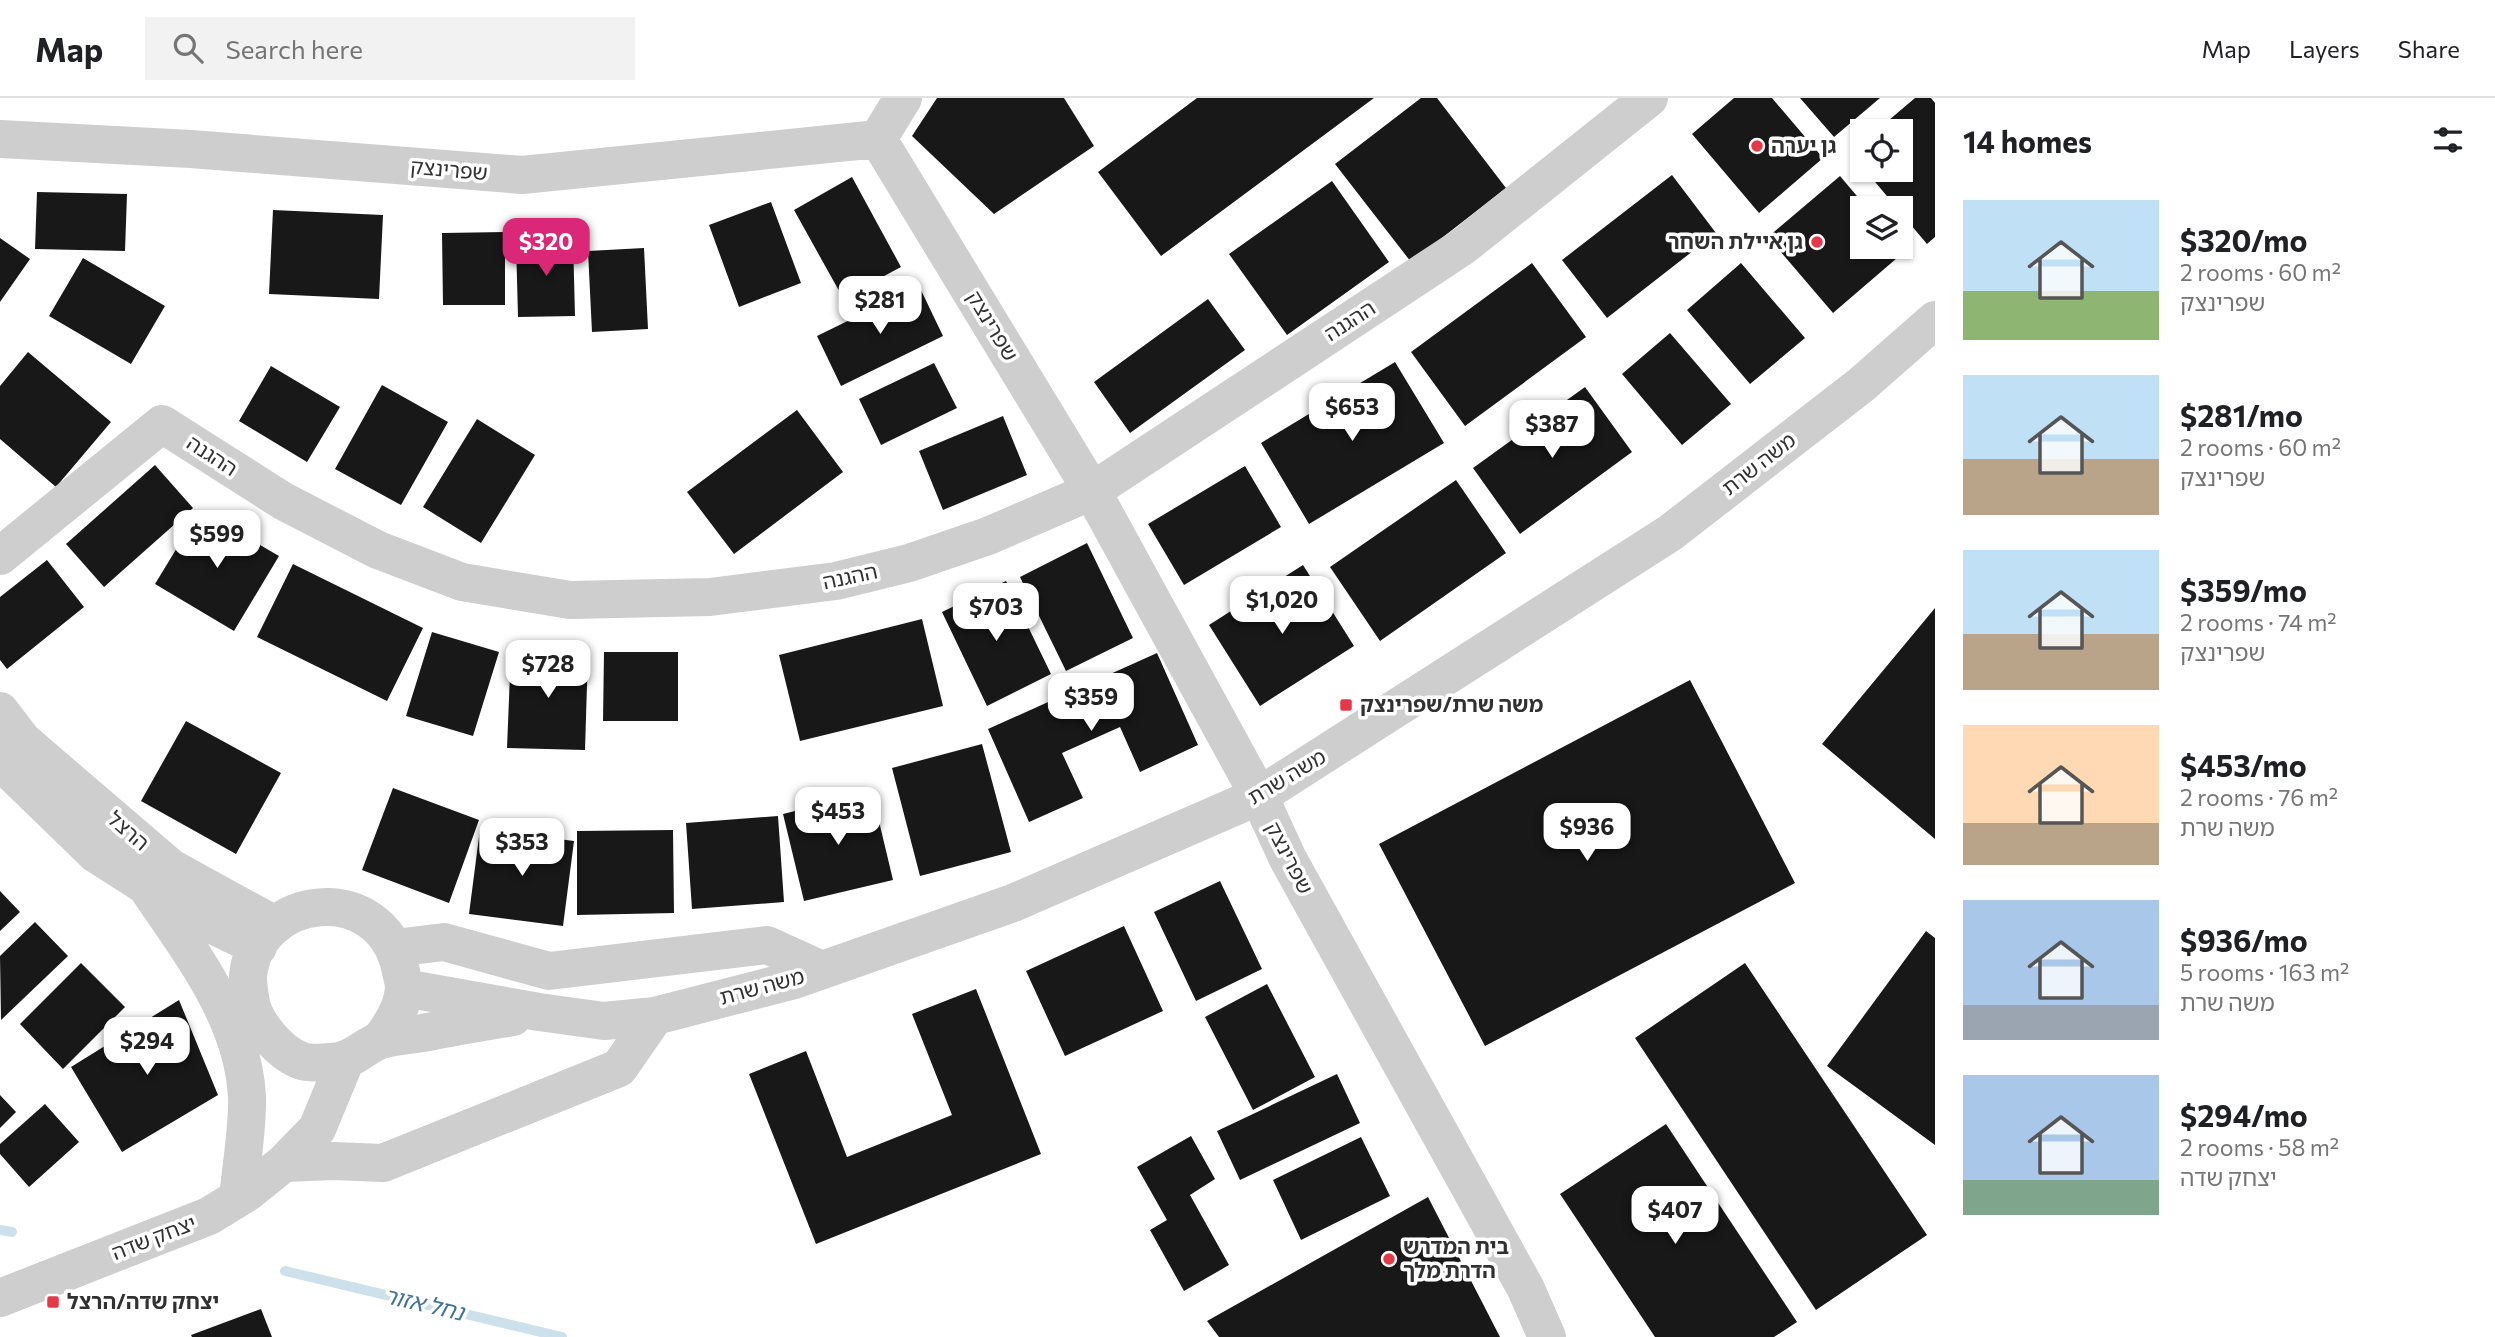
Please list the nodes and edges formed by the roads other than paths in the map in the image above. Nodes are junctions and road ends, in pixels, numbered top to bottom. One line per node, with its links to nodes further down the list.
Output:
1 (903, 98): 4 (street)
2 (1648, 98): 6 (street, ההגנה)
3 (0, 139): 4 (street, שפרינצק)
4 (878, 139): 6 (street, שפרינצק)
5 (1935, 320): 10 (street, משה שרת)
6 (1092, 491): 7 (street, ההגנה); 10 (street, שפרינצק)
7 (0, 556)
8 (0, 711): 12 (street, הרצל)
9 (0, 761): 11 (street, הרצל)
10 (1259, 796): 14 (street, משה שרת); 24 (street, שפרינצק)
11 (146, 886): 12 (street, הרצל); 22 (street)
12 (266, 936): 13 (street); 20 (street)
13 (395, 948): 14 (street); 15 (street)
14 (822, 970): 17 (street, משה שרת)
15 (404, 988): 16 (street, משה שרת); 18 (street)
16 (539, 1012): 17 (street, משה שרת); 18 (street, משה שרת)
17 (655, 1016): 21 (street)
18 (380, 1040): 19 (street)
19 (346, 1059): 20 (street); 21 (street, יצחק שדה)
20 (302, 1061): 21 (street)
21 (288, 1157): 22 (street, יצחק שדה)
22 (238, 1198): 23 (street, יצחק שדה)
23 (0, 1298)
24 (1547, 1337)

